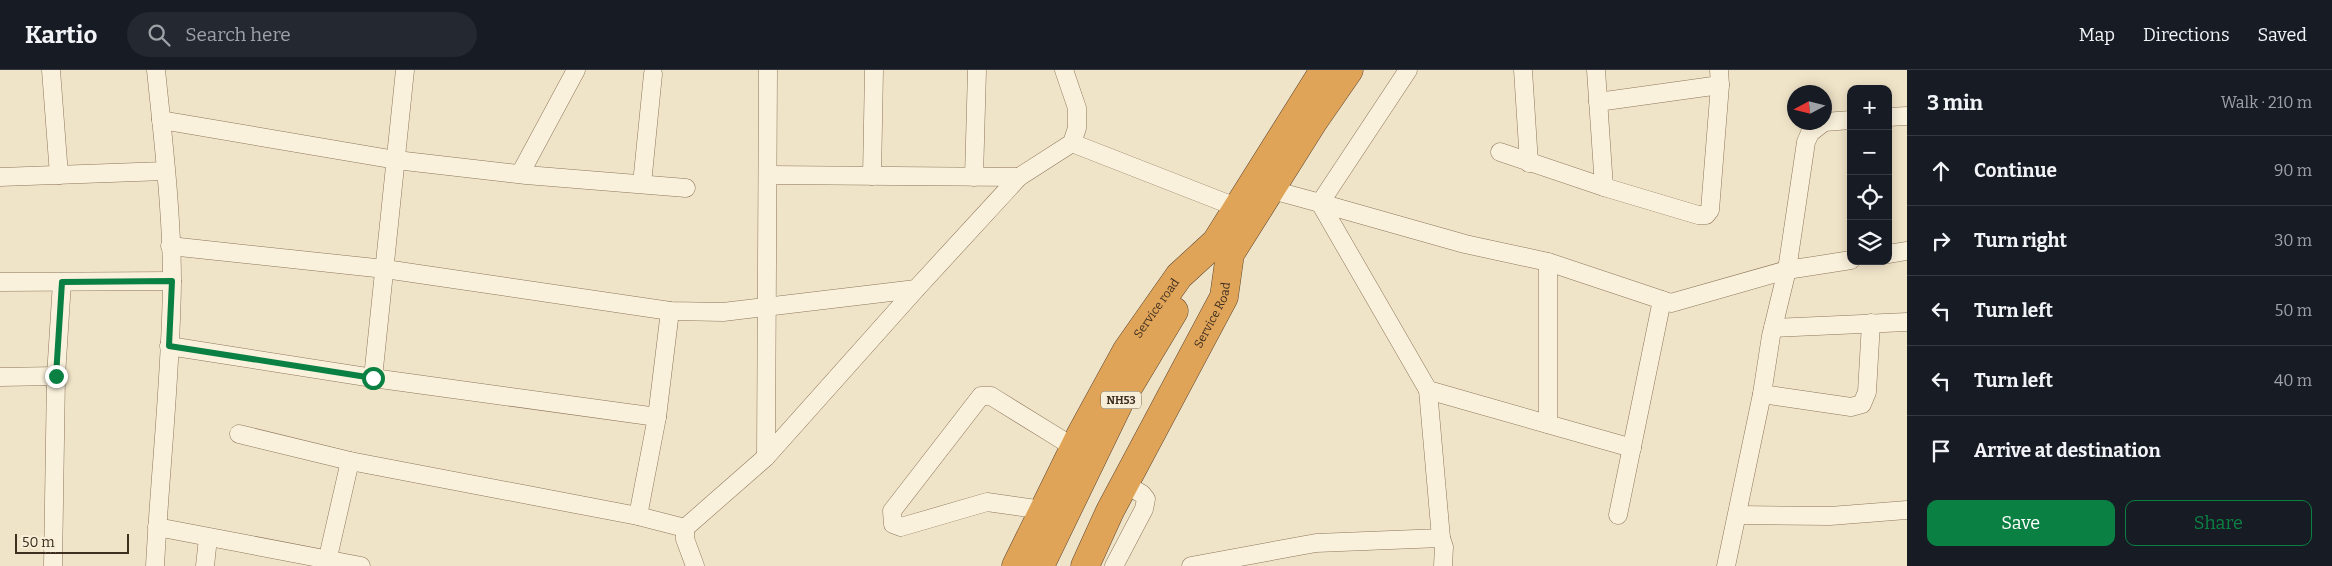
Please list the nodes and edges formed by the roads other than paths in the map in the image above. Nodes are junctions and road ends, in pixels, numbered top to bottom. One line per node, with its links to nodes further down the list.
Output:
1 (51, 70): 29 (street)
2 (156, 70): 19 (street)
3 (405, 70): 25 (street)
4 (576, 70): 28 (street)
5 (768, 70): 30 (street)
6 (874, 70): 31 (street)
7 (977, 70): 33 (street)
8 (1064, 70): 23 (street)
9 (1324, 70): 40 (highway, Service road)
10 (1349, 70): 38 (highway, Service Road)
11 (1408, 70): 39 (street)
12 (1523, 70): 26 (street)
13 (1596, 70): 16 (street)
14 (653, 74): 35 (street)
15 (1720, 77): 16 (street); 36 (street)
16 (1598, 102): 36 (street)
17 (1907, 116): 18 (street)
18 (1892, 118)
19 (161, 120): 25 (street); 27 (street)
20 (1847, 120): 21 (street)
21 (1832, 121)
22 (1814, 130): 48 (street)
23 (1072, 143): 34 (street); 40 (street)
24 (1500, 152): 26 (street)
25 (396, 160): 28 (street); 47 (street)
26 (1529, 163): 36 (street)
27 (165, 171): 29 (street); 41 (street)
28 (520, 174): 35 (street)
29 (59, 175): 32 (street)
30 (768, 175): 31 (street); 54 (street)
31 (872, 176): 33 (street)
32 (0, 177)
33 (974, 177): 34 (street)
34 (1019, 178): 52 (street)
35 (642, 184): 37 (street)
36 (1604, 187)
37 (686, 188)
38 (1272, 190): 39 (street); 42 (highway, Service Road)
39 (1320, 203): 46 (street); 63 (street)
40 (1236, 207): 42 (highway, Service road)
41 (170, 246): 47 (street); 49 (street)
42 (1223, 248): 68 (highway, Service road); 72 (highway, Service Road); 90 (highway, NH53); 91 (highway, NH53)
43 (1907, 251): 44 (street)
44 (1892, 253)
45 (1847, 261): 48 (street)
46 (1548, 262): 53 (street); 66 (street)
47 (385, 269): 55 (street); 62 (street)
48 (1788, 270): 53 (street); 58 (street)
49 (172, 281): 51 (street); 59 (street)
50 (0, 282): 51 (street)
51 (62, 282): 60 (street)
52 (916, 289): 54 (street); 70 (street)
53 (1662, 300): 69 (street)
54 (767, 306): 55 (street); 70 (street)
55 (670, 310): 65 (street)
56 (1907, 322): 57 (street)
57 (1871, 324): 58 (street); 64 (street)
58 (1773, 328): 64 (street)
59 (169, 346): 62 (street); 78 (street)
60 (56, 376): 61 (street); 84 (street)
61 (0, 377)
62 (373, 378): 65 (street)
63 (1428, 390): 66 (street); 81 (street)
64 (1762, 394): 76 (street)
65 (657, 417): 77 (street)
66 (1548, 424): 69 (street)
67 (239, 434): 71 (street)
68 (1075, 448): 73 (highway, Service road); 73 (street)
69 (1632, 448): 75 (street)
70 (766, 457): 79 (street)
71 (350, 461): 77 (street); 83 (street)
72 (1125, 484): 92 (highway, Service Road); 93 (street)
73 (1043, 510): 89 (highway, Service road)
74 (1907, 510): 76 (street)
75 (1618, 515)
76 (1738, 515): 96 (street)
77 (638, 516): 79 (street)
78 (157, 527): 80 (street); 85 (street)
79 (685, 528): 88 (street)
80 (208, 538): 83 (street); 86 (street)
81 (1441, 538): 82 (street); 95 (street)
82 (1280, 558): 94 (street)
83 (327, 563): 87 (street)
84 (53, 566)
85 (155, 566)
86 (205, 566)
87 (361, 566)
88 (695, 566)
89 (1016, 566)
90 (1040, 566)
91 (1060, 566)
92 (1085, 566)
93 (1114, 566)
94 (1190, 566)
95 (1443, 566)
96 (1726, 566)

